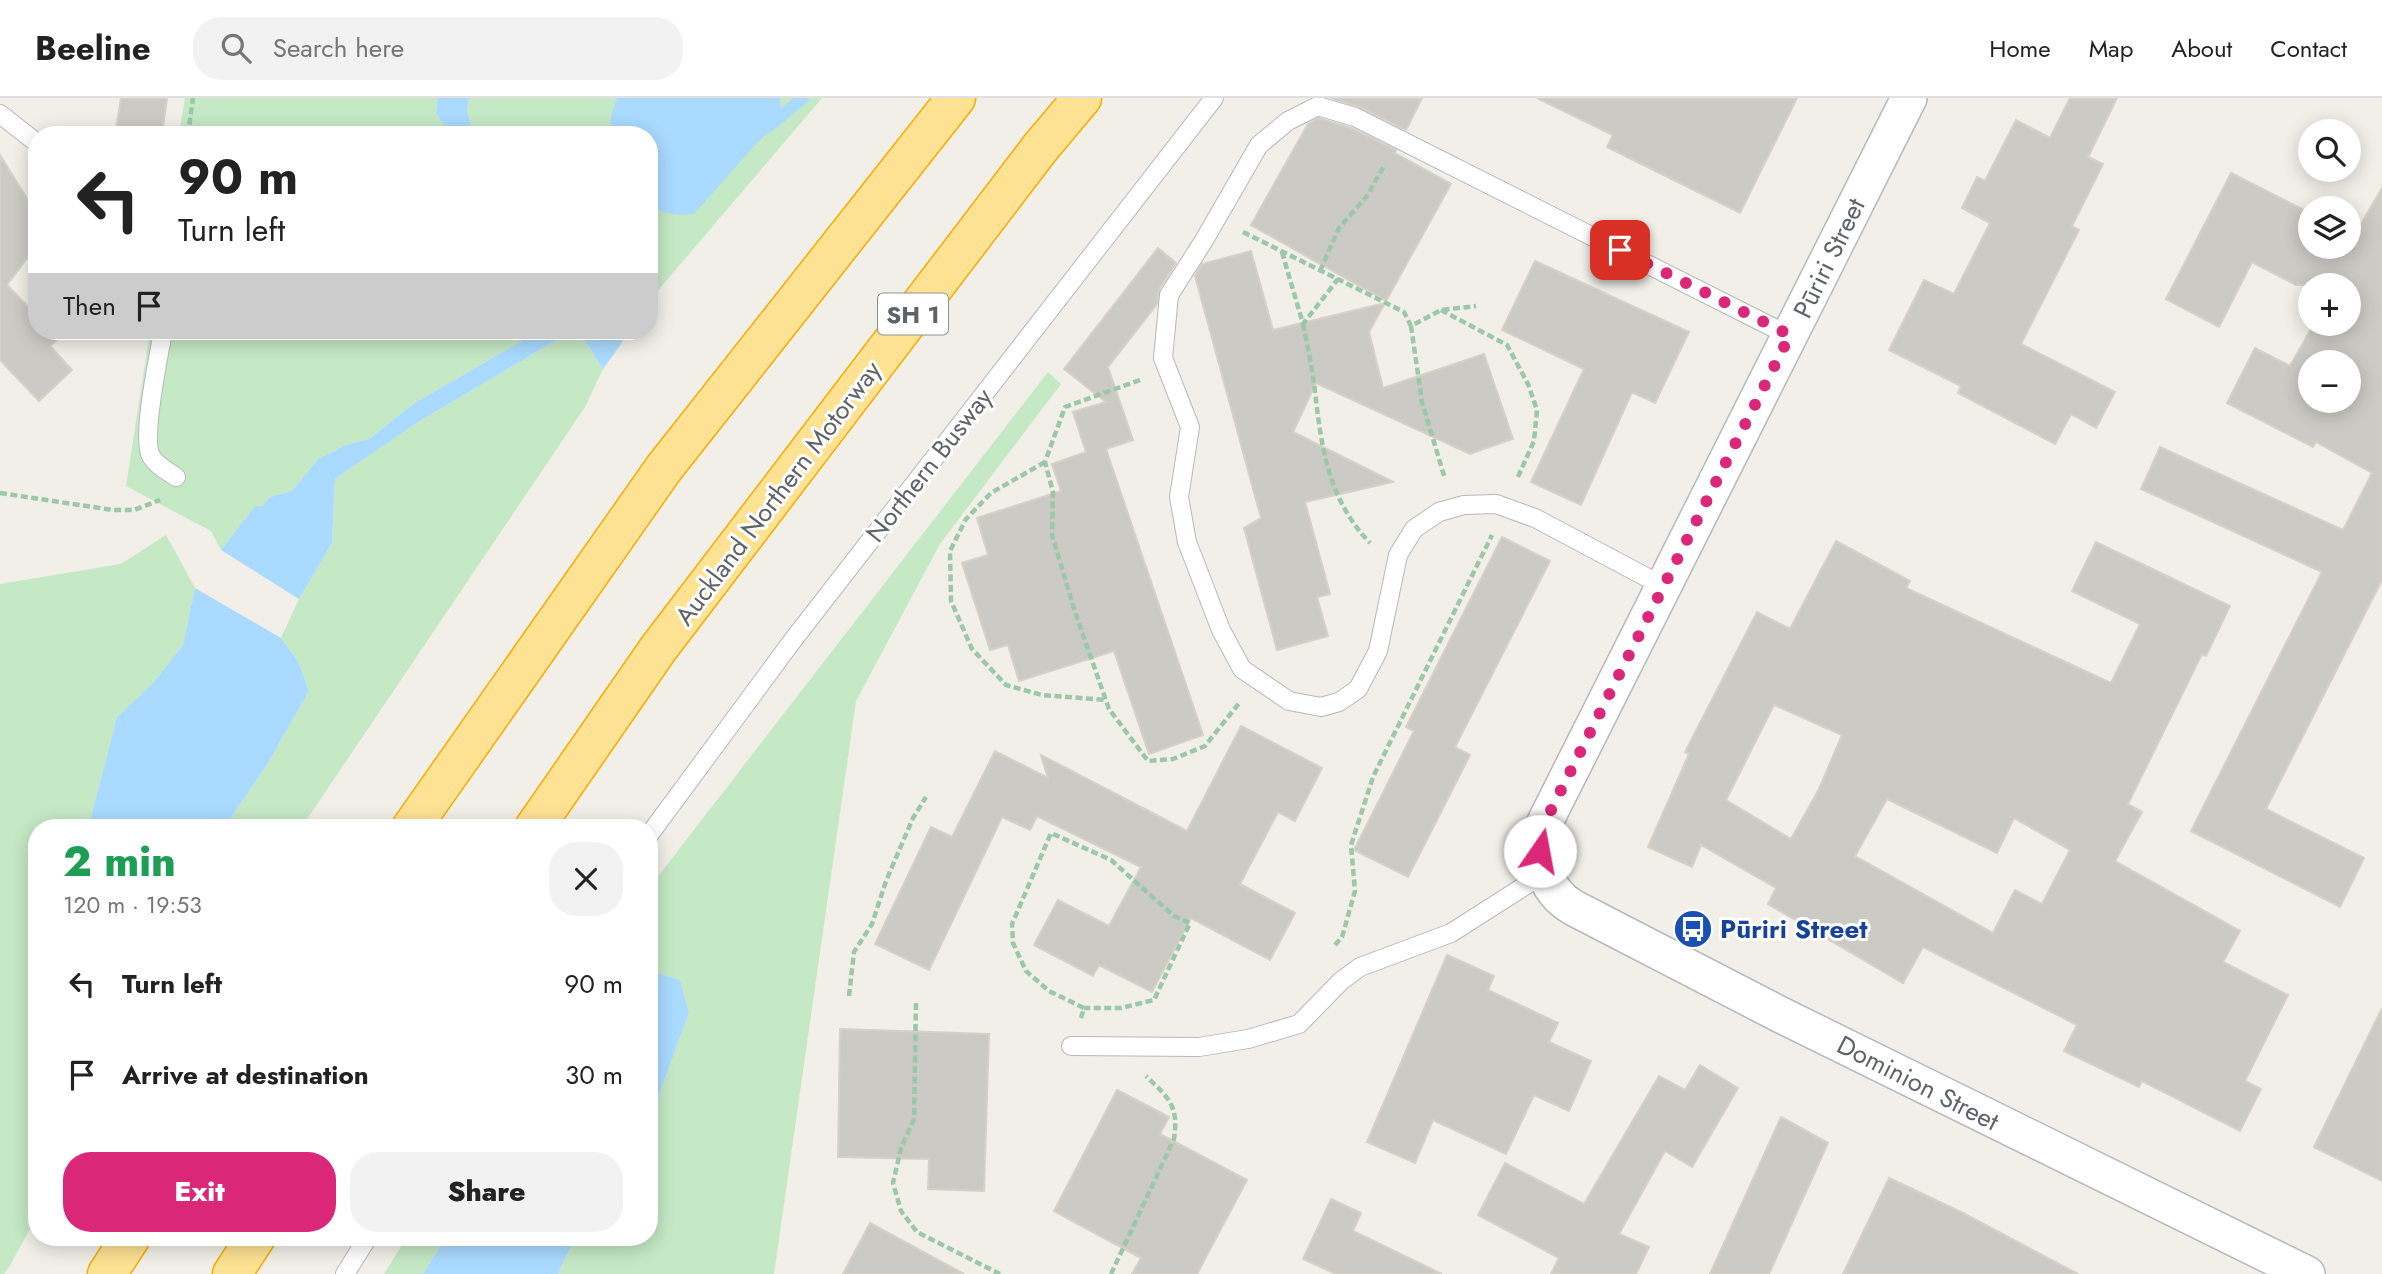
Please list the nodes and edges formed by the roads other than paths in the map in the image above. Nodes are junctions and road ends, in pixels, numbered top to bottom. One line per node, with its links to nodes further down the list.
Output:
1 (956, 98): 11 (highway)
2 (1082, 98): 12 (highway, Auckland Northern Motorway / SH 1)
3 (1214, 98): 13 (lane, Northern Busway)
4 (1909, 98): 7 (street, Pūriri Street)
5 (0, 114): 6 (lane)
6 (28, 136)
7 (1790, 335): 10 (street, Pūriri Street); 10 (lane)
8 (162, 340): 9 (lane)
9 (176, 477)
10 (1663, 586): 14 (street, Pūriri Street)
11 (417, 819)
12 (540, 819)
13 (658, 823)
14 (1545, 873): 15 (lane); 22 (street, Dominion Street)
15 (1071, 1046)
16 (125, 1246): 19 (highway)
17 (250, 1246): 20 (highway)
18 (362, 1246): 21 (lane)
19 (107, 1274)
20 (232, 1274)
21 (345, 1274)
22 (2307, 1274)

